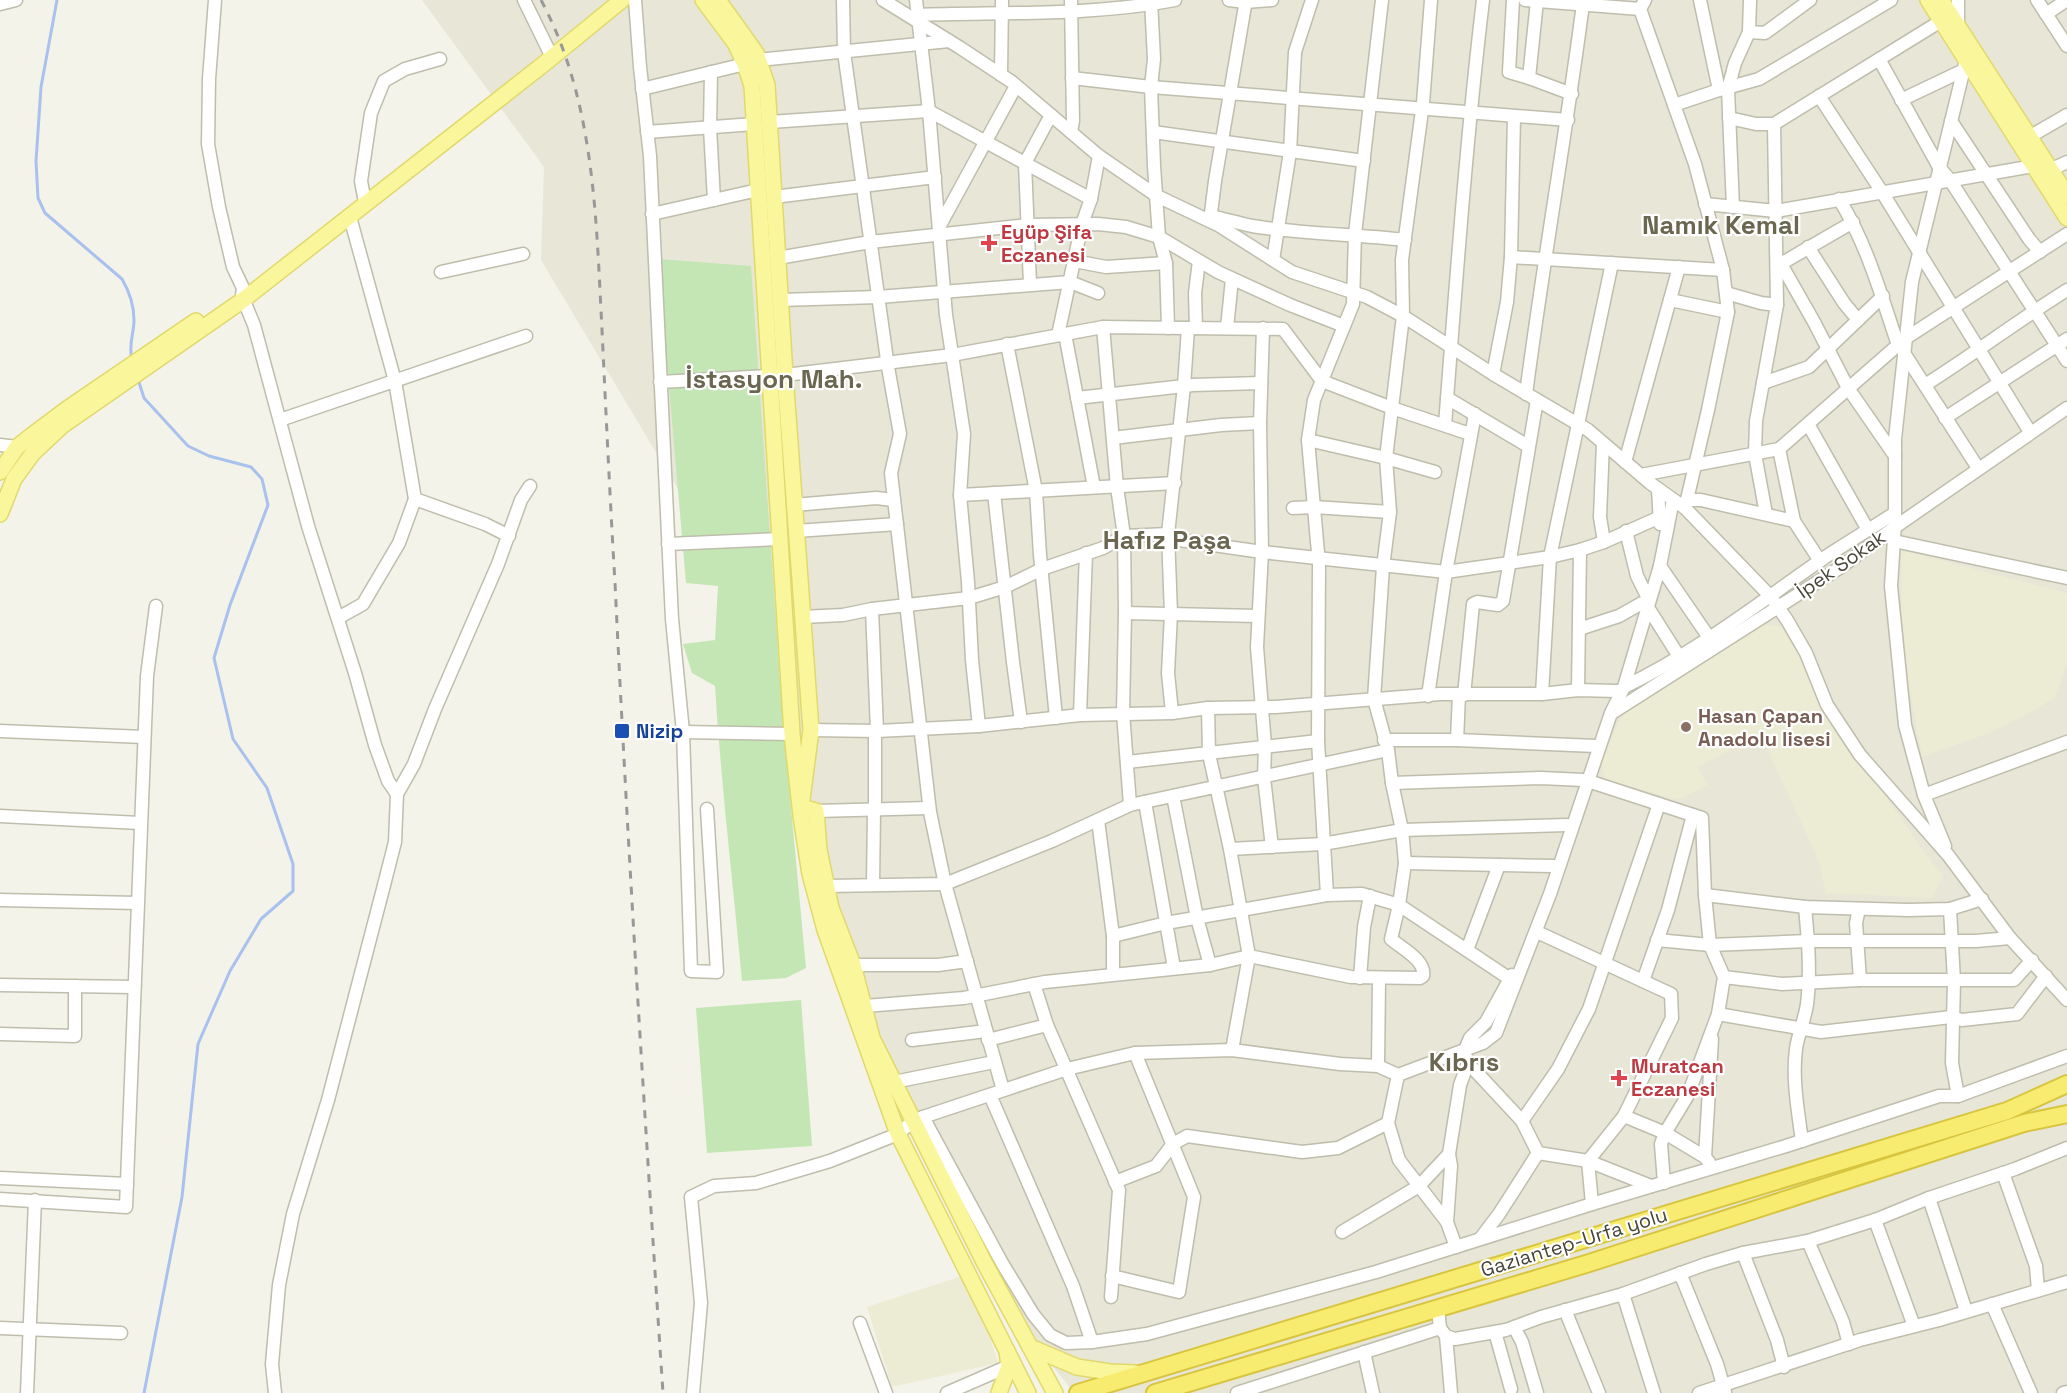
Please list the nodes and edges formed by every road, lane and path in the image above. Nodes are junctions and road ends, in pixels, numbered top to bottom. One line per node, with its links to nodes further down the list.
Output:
1 (16, 0): 34 (street)
2 (215, 0): 154 (street)
3 (525, 0): 49 (street)
4 (615, 0): 49 (main road)
5 (622, 0): 116 (main road)
6 (635, 0): 61 (street)
7 (703, 0): 53 (main road)
8 (718, 0): 53 (main road)
9 (843, 0): 50 (street)
10 (883, 0): 41 (street)
11 (916, 0): 41 (street)
12 (1175, 0): 32 (street)
13 (1229, 0): 30 (street)
14 (1272, 0): 30 (street)
15 (1312, 0): 66 (street)
16 (1382, 0): 68 (street)
17 (1431, 0): 70 (street)
18 (1483, 0): 72 (street)
19 (1513, 0): 58 (street)
20 (1531, 0): 31 (street); 58 (street)
21 (1700, 0): 62 (street)
22 (1750, 0): 44 (street)
23 (1810, 0): 44 (street)
24 (1891, 0): 62 (street)
25 (1928, 0): 42 (main road)
26 (1941, 0): 43 (main road)
27 (1958, 0): 43 (street)
28 (2037, 0): 40 (street)
29 (2067, 0): 40 (street)
30 (1245, 1): 63 (street)
31 (1563, 1): 35 (street)
32 (1151, 2): 39 (street); 60 (street)
33 (1606, 3): 35 (street); 36 (street)
34 (0, 4)
35 (1583, 4): 64 (street)
36 (1643, 4): 69 (street)
37 (1002, 6): 38 (street); 41 (street); 56 (street)
38 (1031, 6): 39 (street)
39 (1071, 6): 57 (street)
40 (2046, 14): 45 (street)
41 (918, 18): 46 (street); 48 (street)
42 (1941, 21): 52 (street); 54 (main road)
43 (1958, 25): 47 (main road)
44 (1749, 32): 62 (street)
45 (2064, 37)
46 (949, 41): 48 (street); 56 (street)
47 (1969, 43): 54 (street); 87 (main road)
48 (921, 45): 50 (street); 71 (street)
49 (549, 51): 107 (main road)
50 (844, 52): 53 (street); 73 (street)
51 (440, 59): 107 (street)
52 (1879, 59): 65 (street); 67 (street)
53 (752, 62): 55 (street); 80 (main road); 81 (main road)
54 (1965, 65): 67 (street); 79 (street); 95 (main road)
55 (711, 72): 61 (street); 83 (street)
56 (1000, 75): 59 (street)
57 (1072, 78): 60 (street); 85 (street)
58 (1529, 78): 64 (street)
59 (1016, 86): 74 (street); 88 (street)
60 (1151, 87): 63 (street); 86 (street)
61 (642, 89): 84 (street)
62 (1724, 89): 69 (street); 77 (street)
63 (1229, 94): 66 (street); 89 (street)
64 (1572, 94): 78 (street)
65 (1819, 96): 82 (street); 104 (street)
66 (1293, 99): 68 (street); 90 (street)
67 (1901, 100): 96 (street)
68 (1370, 104): 70 (street); 92 (street)
69 (1674, 105): 112 (street)
70 (1423, 108): 72 (street); 127 (street)
71 (929, 111): 73 (street); 88 (street); 99 (street)
72 (1470, 112): 76 (street); 176 (street)
73 (853, 115): 80 (street); 102 (street)
74 (1051, 115): 85 (street); 94 (street)
75 (2067, 115): 87 (street)
76 (1514, 116): 78 (street); 133 (street)
77 (1729, 118): 82 (street); 113 (street)
78 (1568, 120): 135 (street)
79 (1951, 121): 96 (street); 98 (street)
80 (770, 122): 108 (main road)
81 (754, 124): 83 (street); 103 (main road)
82 (1774, 124): 114 (street)
83 (710, 128): 84 (street); 111 (street)
84 (647, 132): 115 (street)
85 (1071, 132): 91 (street)
86 (1153, 132): 89 (street); 106 (street)
87 (2029, 138): 97 (main road)
88 (985, 141): 94 (street); 123 (street)
89 (1222, 141): 90 (street); 117 (street)
90 (1290, 152): 92 (street); 122 (street)
91 (1099, 156): 106 (street); 109 (street)
92 (1364, 161): 124 (street)
93 (2067, 162): 97 (street)
94 (1025, 163): 109 (street); 121 (street)
95 (2034, 166): 98 (street); 118 (main road)
96 (1939, 167): 100 (street); 101 (street)
97 (2050, 170): 105 (main road)
98 (1987, 174): 100 (street); 130 (street)
99 (935, 177): 102 (street); 123 (street)
100 (1950, 180): 101 (street); 145 (street)
101 (1935, 182): 104 (street); 131 (street)
102 (863, 186): 108 (street); 128 (street)
103 (758, 190): 111 (street); 183 (main road)
104 (1882, 192): 110 (street); 131 (street)
105 (2067, 195)
106 (1157, 196): 117 (street); 126 (street)
107 (364, 197): 154 (main road)
108 (774, 197): 134 (main road)
109 (1091, 199): 120 (street)
110 (1839, 199): 114 (street); 119 (street)
111 (714, 200): 115 (street)
112 (1705, 204): 113 (street); 143 (street)
113 (1733, 207): 114 (street)
114 (1776, 211): 141 (street)
115 (652, 214): 186 (street)
116 (350, 216): 154 (main road); 184 (street)
117 (1211, 218): 122 (street); 136 (street)
118 (2067, 218)
119 (1853, 222): 129 (street); 155 (street)
120 (1082, 224): 121 (street); 126 (street); 137 (street)
121 (1028, 225): 123 (street); 148 (street)
122 (1278, 229): 124 (street); 136 (street)
123 (939, 231): 128 (street); 150 (street)
124 (1355, 234): 127 (street); 152 (street)
125 (2067, 234): 130 (street)
126 (1159, 237): 138 (street); 139 (street)
127 (1405, 240): 163 (street)
128 (870, 242): 134 (street); 156 (street)
129 (1808, 247): 141 (street); 164 (street)
130 (2040, 252): 145 (street)
131 (1919, 253): 160 (street); 175 (street)
132 (523, 254): 144 (street)
133 (1511, 257): 135 (street); 182 (street)
134 (778, 258): 157 (main road)
135 (1545, 259): 140 (street); 195 (street)
136 (1273, 260): 152 (street)
137 (1074, 261): 139 (street); 147 (street)
138 (1199, 261): 146 (street); 168 (street)
139 (1166, 263): 167 (street)
140 (1612, 263): 142 (street); 204 (street)
141 (1779, 265): 159 (street); 177 (street)
142 (1679, 267): 143 (street); 158 (street)
143 (1723, 270): 153 (street)
144 (441, 272)
145 (2010, 272): 160 (street); 161 (street)
146 (1233, 279): 165 (street); 169 (street)
147 (1070, 282): 148 (street); 151 (street); 171 (street)
148 (1030, 284): 150 (street)
149 (2067, 290): 161 (street)
150 (944, 292): 156 (street); 179 (street)
151 (1098, 293)
152 (1353, 293): 163 (street); 165 (street)
153 (1726, 293): 159 (street); 162 (street)
154 (243, 294): 191 (main road); 202 (street)
155 (1883, 296): 164 (street); 175 (street)
156 (878, 297): 157 (street); 180 (street)
157 (780, 300): 183 (main road)
158 (1670, 300): 162 (street); 220 (street)
159 (1777, 305): 188 (street)
160 (1952, 306): 175 (street); 178 (street)
161 (2034, 310): 173 (street); 178 (street)
162 (1728, 312): 221 (street)
163 (1403, 316): 176 (street); 198 (street)
164 (1858, 320): 177 (street)
165 (1344, 326): 185 (street)
166 (1103, 327): 167 (street); 171 (street); 194 (street)
167 (1168, 328): 168 (street)
168 (1192, 328): 169 (street); 192 (street)
169 (1227, 328): 170 (street)
170 (1263, 328): 185 (street); 187 (street)
171 (1061, 334): 174 (street); 196 (street)
172 (525, 336): 184 (street)
173 (2062, 343): 181 (street); 189 (street)
174 (1007, 344): 179 (street); 231 (street)
175 (1902, 345): 190 (street); 193 (street); 218 (street)
176 (1451, 347): 182 (street); 197 (street)
177 (1827, 349): 188 (street); 193 (street)
178 (1980, 350): 189 (street); 190 (street)
179 (952, 355): 180 (street); 233 (street)
180 (887, 361): 183 (street); 235 (street)
181 (2067, 361)
182 (1493, 374): 195 (street)
183 (777, 376): 186 (street); 238 (main road); 255 (main road)
184 (395, 381): 202 (street); 234 (street)
185 (1322, 381): 198 (street); 211 (street)
186 (660, 382): 258 (street)
187 (1261, 383): 192 (street); 203 (street)
188 (1763, 383): 217 (street)
189 (2000, 383): 201 (street); 208 (street)
190 (1925, 385): 201 (street)
191 (112, 386): 215 (main road); 243 (main road)
192 (1184, 386): 194 (street); 207 (street)
193 (1848, 388): 205 (street); 218 (street)
194 (1109, 394): 196 (street); 210 (street)
195 (1531, 397): 204 (street); 214 (street)
196 (1077, 398): 228 (street)
197 (1448, 398): 200 (street); 206 (street)
198 (1392, 408): 206 (street); 219 (street)
199 (2067, 408): 208 (street, İpek Sokak)
200 (1475, 414): 209 (street); 214 (street)
201 (1945, 418): 222 (street)
202 (280, 420): 283 (street)
203 (1260, 423): 207 (street); 260 (street)
204 (1576, 423): 212 (street); 262 (street)
205 (1808, 424): 216 (street); 249 (street)
206 (1445, 425): 209 (street)
207 (1180, 431): 210 (street); 226 (street)
208 (2030, 432): 222 (street, İpek Sokak)
209 (1470, 434): 269 (street)
210 (1113, 438): 229 (street)
211 (1308, 440): 219 (street); 239 (street)
212 (1603, 443): 220 (street); 257 (street)
213 (0, 445): 215 (street)
214 (1528, 446): 265 (street)
215 (17, 447): 223 (main road)
216 (1779, 449): 217 (street); 246 (street)
217 (1755, 454): 221 (street); 244 (street)
218 (1895, 456): 242 (street)
219 (1386, 458): 224 (street); 241 (street)
220 (1625, 462): 225 (street)
221 (1695, 465): 225 (street); 237 (street)
222 (1978, 468): 248 (street, İpek Sokak)
223 (0, 472)
224 (1435, 472)
225 (1641, 476): 230 (street)
226 (1175, 483): 229 (street); 252 (street)
227 (530, 486): 253 (street)
228 (1094, 487): 229 (street); 231 (street)
229 (1117, 487): 254 (street)
230 (1658, 489): 236 (street); 245 (street)
231 (1036, 491): 232 (street); 268 (street)
232 (994, 493): 233 (street); 271 (street)
233 (960, 495): 273 (street)
234 (415, 499): 253 (street); 283 (street)
235 (894, 500): 238 (street); 247 (street)
236 (1673, 500): 237 (street); 266 (street)
237 (1686, 504): 244 (street); 272 (street)
238 (794, 505): 250 (main road)
239 (1314, 507): 240 (street); 241 (street); 263 (street)
240 (1293, 508)
241 (1390, 512): 267 (street)
242 (1895, 513): 248 (street); 249 (street)
243 (0, 514)
244 (1766, 514): 246 (street)
245 (1660, 518): 251 (street); 274 (street)
246 (1794, 520): 264 (street)
247 (897, 524): 250 (street); 276 (street)
248 (1894, 527): 256 (street); 277 (street, İpek Sokak)
249 (1868, 530): 264 (street)
250 (796, 531): 282 (main road)
251 (1626, 531): 257 (street); 274 (street)
252 (1168, 534): 254 (street); 260 (street); 280 (street)
253 (509, 536): 323 (street)
254 (1124, 536): 261 (street); 279 (street)
255 (780, 539): 258 (street); 308 (main road)
256 (1894, 541): 270 (street); 324 (street)
257 (1604, 542): 259 (street)
258 (668, 544): 307 (street)
259 (1580, 550): 262 (street); 284 (street)
260 (1262, 552): 263 (street); 281 (street)
261 (1086, 553): 268 (street); 299 (street)
262 (1550, 557): 265 (street); 289 (street)
263 (1317, 558): 267 (street); 293 (street)
264 (1820, 561): 272 (street)
265 (1509, 564): 269 (street); 290 (street)
266 (1660, 566): 274 (street); 285 (street)
267 (1383, 567): 269 (street); 292 (street)
268 (1042, 569): 271 (street); 300 (street)
269 (1446, 572): 291 (street)
270 (2067, 578)
271 (1005, 587): 273 (street); 301 (street)
272 (1771, 597): 277 (street); 285 (street)
273 (969, 598): 276 (street); 302 (street)
274 (1645, 601): 284 (street); 286 (street); 287 (street)
275 (156, 606): 309 (street)
276 (907, 606): 278 (street); 303 (street)
277 (1778, 608): 298 (street, İpek Sokak); 342 (street)
278 (872, 609): 282 (street); 305 (street)
279 (1125, 613): 280 (street); 296 (street)
280 (1171, 614): 281 (street); 297 (street)
281 (1258, 616): 294 (street)
282 (802, 617): 304 (main road)
283 (338, 618): 323 (street)
284 (1579, 629): 288 (street)
285 (1710, 639): 286 (street)
286 (1680, 658): 287 (street)
287 (1620, 689): 288 (street); 298 (street); 314 (street)
288 (1578, 690): 289 (street)
289 (1542, 694): 290 (street)
290 (1461, 695): 291 (street); 310 (street)
291 (1428, 696): 292 (street)
292 (1374, 699): 293 (street); 313 (street)
293 (1317, 703): 294 (street); 311 (street)
294 (1263, 706): 295 (street); 315 (street)
295 (1208, 708): 297 (street); 316 (street)
296 (1123, 713): 297 (street); 299 (street); 317 (street)
297 (1172, 713)
298 (1611, 713): 320 (street)
299 (1080, 715): 300 (street)
300 (1056, 718): 301 (street)
301 (1021, 722): 302 (street)
302 (979, 726): 303 (street)
303 (920, 729): 305 (street); 329 (street)
304 (811, 730): 305 (street); 332 (main road)
305 (876, 731): 331 (street)
306 (0, 732): 309 (street)
307 (683, 732): 308 (street); 330 (street)
308 (792, 734): 423 (main road)
309 (144, 737): 336 (street)
310 (1457, 740): 313 (street); 314 (street)
311 (1318, 741): 315 (street); 318 (street)
312 (2067, 742): 324 (street)
313 (1386, 745): 318 (street); 321 (street)
314 (1596, 746): 320 (street)
315 (1265, 747): 316 (street); 319 (street)
316 (1209, 754): 317 (street); 322 (street)
317 (1127, 762): 328 (street)
318 (1320, 766): 319 (street); 339 (street)
319 (1264, 778): 322 (street); 340 (street)
320 (1586, 781): 321 (street); 327 (street); 337 (street); 362 (street)
321 (1392, 783): 338 (street)
322 (1215, 788): 325 (street); 341 (street)
323 (397, 794): 479 (street)
324 (1924, 795): 342 (street)
325 (1173, 796): 326 (street); 360 (street)
326 (1145, 802): 328 (street); 361 (street)
327 (1659, 804): 333 (street); 374 (street)
328 (1130, 805): 335 (street)
329 (929, 808): 331 (street); 346 (street)
330 (707, 810)
331 (875, 810): 332 (street); 347 (street)
332 (816, 811): 348 (main road)
333 (1693, 815): 350 (street); 365 (street)
334 (0, 816): 336 (street)
335 (1098, 820): 346 (street); 363 (street)
336 (140, 823): 354 (street)
337 (1567, 825): 338 (street); 345 (street)
338 (1402, 830): 339 (street); 343 (street)
339 (1323, 844): 340 (street); 349 (street)
340 (1272, 847): 341 (street)
341 (1230, 849): 359 (street)
342 (1948, 855): 352 (street)
343 (1405, 863): 344 (street); 355 (street)
344 (1499, 865): 345 (street); 370 (street)
345 (1553, 866): 383 (street)
346 (945, 884): 347 (street); 373 (street)
347 (873, 885): 348 (street)
348 (827, 886): 375 (main road)
349 (1327, 895): 351 (street); 359 (street)
350 (1705, 895): 356 (street); 369 (street)
351 (1370, 896): 355 (street); 381 (street)
352 (1982, 899): 358 (street); 364 (street)
353 (0, 900): 354 (street)
354 (137, 903): 391 (street)
355 (1399, 905): 370 (street); 382 (street)
356 (1805, 907): 357 (street); 367 (street)
357 (1859, 909): 358 (street); 368 (street)
358 (1950, 909): 366 (street)
359 (1240, 910): 360 (street); 371 (street)
360 (1197, 918): 361 (street); 376 (street)
361 (1166, 923): 363 (street); 377 (street)
362 (1536, 932): 374 (street); 404 (street)
363 (1113, 936): 378 (street)
364 (2010, 938): 366 (street); 372 (street)
365 (1657, 940): 369 (street); 385 (street)
366 (1951, 940): 368 (street); 386 (street)
367 (1808, 941): 368 (street); 369 (street); 388 (street)
368 (1857, 941): 384 (street)
369 (1710, 945): 379 (street)
370 (1467, 950): 383 (street)
371 (1249, 956): 376 (street); 381 (street); 403 (street)
372 (2032, 960): 380 (street); 386 (street)
373 (967, 961): 375 (street); 392 (street)
374 (1605, 964): 385 (street); 420 (street)
375 (853, 965): 394 (main road)
376 (1210, 965): 377 (street)
377 (1174, 968): 378 (street)
378 (1113, 974): 387 (street)
379 (1724, 976): 388 (street); 395 (street)
380 (2046, 976): 393 (street); 396 (street)
381 (1360, 978): 382 (street)
382 (1379, 978): 409 (street)
383 (1510, 979): 404 (street)
384 (1860, 980): 386 (street); 388 (street)
385 (1643, 981): 418 (street)
386 (1953, 981): 396 (street)
387 (1034, 984): 392 (street); 397 (street)
388 (1808, 984): 399 (street)
389 (0, 985): 390 (street)
390 (75, 986): 391 (street); 400 (street)
391 (134, 987): 435 (street)
392 (976, 996): 394 (street); 401 (street)
393 (2067, 1000)
394 (865, 1006): 412 (main road)
395 (1718, 1014): 398 (street); 399 (street)
396 (1952, 1017): 399 (street); 416 (street)
397 (1047, 1025): 401 (street); 410 (street)
398 (1713, 1027): 422 (street); 429 (street)
399 (1801, 1029): 424 (street)
400 (0, 1034)
401 (987, 1036): 402 (street); 407 (street)
402 (912, 1040)
403 (1232, 1050): 405 (street); 409 (street)
404 (1464, 1050): 408 (street); 411 (street)
405 (1134, 1053): 410 (street); 425 (street)
406 (2067, 1056): 416 (street)
407 (994, 1062): 412 (street); 414 (street)
408 (1468, 1063): 420 (street); 428 (street)
409 (1378, 1065): 411 (street)
410 (1067, 1069): 414 (street); 434 (street)
411 (1398, 1075): 421 (street)
412 (894, 1082): 419 (main road)
413 (2067, 1084): 474 (highway, Gaziantep-Urfa yolu)
414 (1003, 1090): 415 (street)
415 (990, 1095): 419 (street); 467 (street)
416 (1958, 1096): 424 (street)
417 (2067, 1114): 456 (highway, Gaziantep-Urfa yolu)
418 (1624, 1116): 422 (street); 430 (street)
419 (918, 1119): 423 (street); 467 (street); 470 (main road)
420 (1522, 1121): 427 (street)
421 (1388, 1123): 425 (street); 437 (street)
422 (1665, 1133): 429 (street); 436 (street)
423 (898, 1134): 469 (main road); 480 (street)
424 (1802, 1141): 431 (street)
425 (1173, 1144): 434 (street); 450 (street)
426 (2066, 1152): 432 (street)
427 (1538, 1153): 430 (street); 445 (street)
428 (1449, 1154): 437 (street); 443 (street)
429 (1705, 1157): 431 (street)
430 (1588, 1161): 436 (street); 441 (street)
431 (1714, 1168): 436 (street)
432 (2003, 1173): 438 (street); 452 (street)
433 (0, 1178): 435 (street)
434 (1115, 1182): 450 (street)
435 (127, 1184): 440 (street)
436 (1657, 1184): 441 (street)
437 (1419, 1186): 443 (street); 444 (street)
438 (1929, 1198): 442 (street); 458 (street)
439 (0, 1199): 440 (street)
440 (35, 1200): 463 (street)
441 (1592, 1204): 445 (street)
442 (1875, 1220): 446 (street); 460 (street)
443 (1447, 1222): 447 (street)
444 (1342, 1232)
445 (1480, 1239): 447 (street)
446 (1808, 1241): 448 (street); 468 (street)
447 (1456, 1246): 467 (street)
448 (1743, 1253): 449 (street); 473 (street)
449 (1680, 1273): 453 (street); 477 (street)
450 (1112, 1276): 454 (street)
451 (2067, 1282): 452 (street)
452 (2038, 1290): 455 (street)
453 (1623, 1293): 457 (street); 493 (street)
454 (1111, 1297)
455 (1992, 1304): 458 (street); 495 (street)
456 (1438, 1309): 464 (street); 487 (highway, Gaziantep-Urfa yolu)
457 (1565, 1310): 461 (street); 492 (street)
458 (1966, 1311): 460 (street)
459 (860, 1323): 481 (street)
460 (1914, 1326): 468 (street)
461 (1514, 1327): 465 (street); 491 (street)
462 (0, 1328): 463 (street)
463 (30, 1329): 466 (street); 478 (street)
464 (1443, 1332): 465 (street); 471 (street); 490 (street)
465 (1495, 1332): 476 (street)
466 (121, 1333)
467 (1092, 1342)
468 (1849, 1344): 473 (street)
469 (1006, 1346): 472 (main road); 484 (main road)
470 (1030, 1347): 474 (main road); 485 (main road)
471 (1364, 1352): 475 (street); 489 (street)
472 (1009, 1366): 482 (street); 483 (main road)
473 (1784, 1367): 477 (street)
474 (1142, 1373): 486 (highway, Gaziantep-Urfa yolu)
475 (1261, 1389): 488 (street)
476 (1511, 1389)
477 (1724, 1389): 494 (street)
478 (27, 1393)
479 (275, 1393)
480 (693, 1393)
481 (886, 1393)
482 (947, 1393)
483 (999, 1393)
484 (1028, 1393)
485 (1055, 1393)
486 (1078, 1393)
487 (1155, 1393)
488 (1237, 1393)
489 (1373, 1393)
490 (1451, 1393)
491 (1537, 1393)
492 (1599, 1393)
493 (1654, 1393)
494 (1699, 1393)
495 (2031, 1393)

